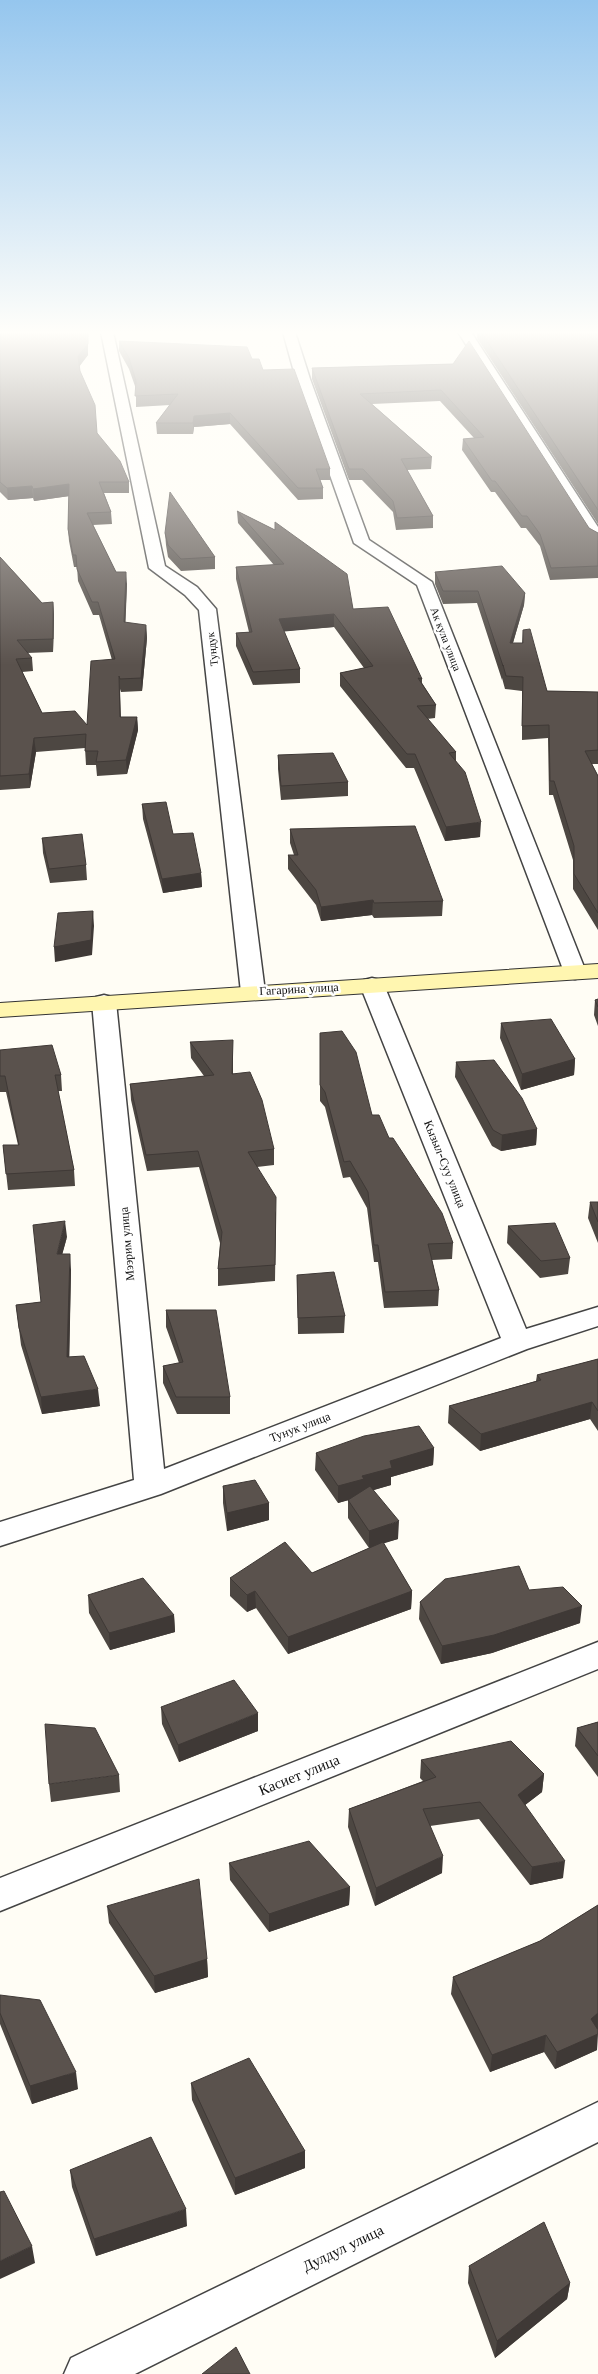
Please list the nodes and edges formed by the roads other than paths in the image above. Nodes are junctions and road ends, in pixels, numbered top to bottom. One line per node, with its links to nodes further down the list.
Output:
1 (130, 443): 7 (street, Тундук)
2 (326, 443): 5 (street, Ак кула улица)
3 (536, 443): 4 (street)
4 (598, 539)
5 (587, 971): 6 (main road, Гагарина улица)
6 (372, 985): 7 (main road, Гагарина улица); 11 (street, Кызыл-Суу улица)
7 (253, 992): 8 (main road, Гагарина улица)
8 (104, 1002): 9 (main road, Гагарина улица); 12 (street, Мээрим улица)
9 (0, 1010)
10 (598, 1316): 11 (street, Тунук улица)
11 (517, 1342): 12 (street, Тунук улица)
12 (150, 1486): 13 (street, Тунук улица)
13 (0, 1534)
14 (598, 1655): 15 (street, Касиет улица)
15 (0, 1895)
16 (598, 2121): 17 (street, Дулдул улица)
17 (87, 2374)

